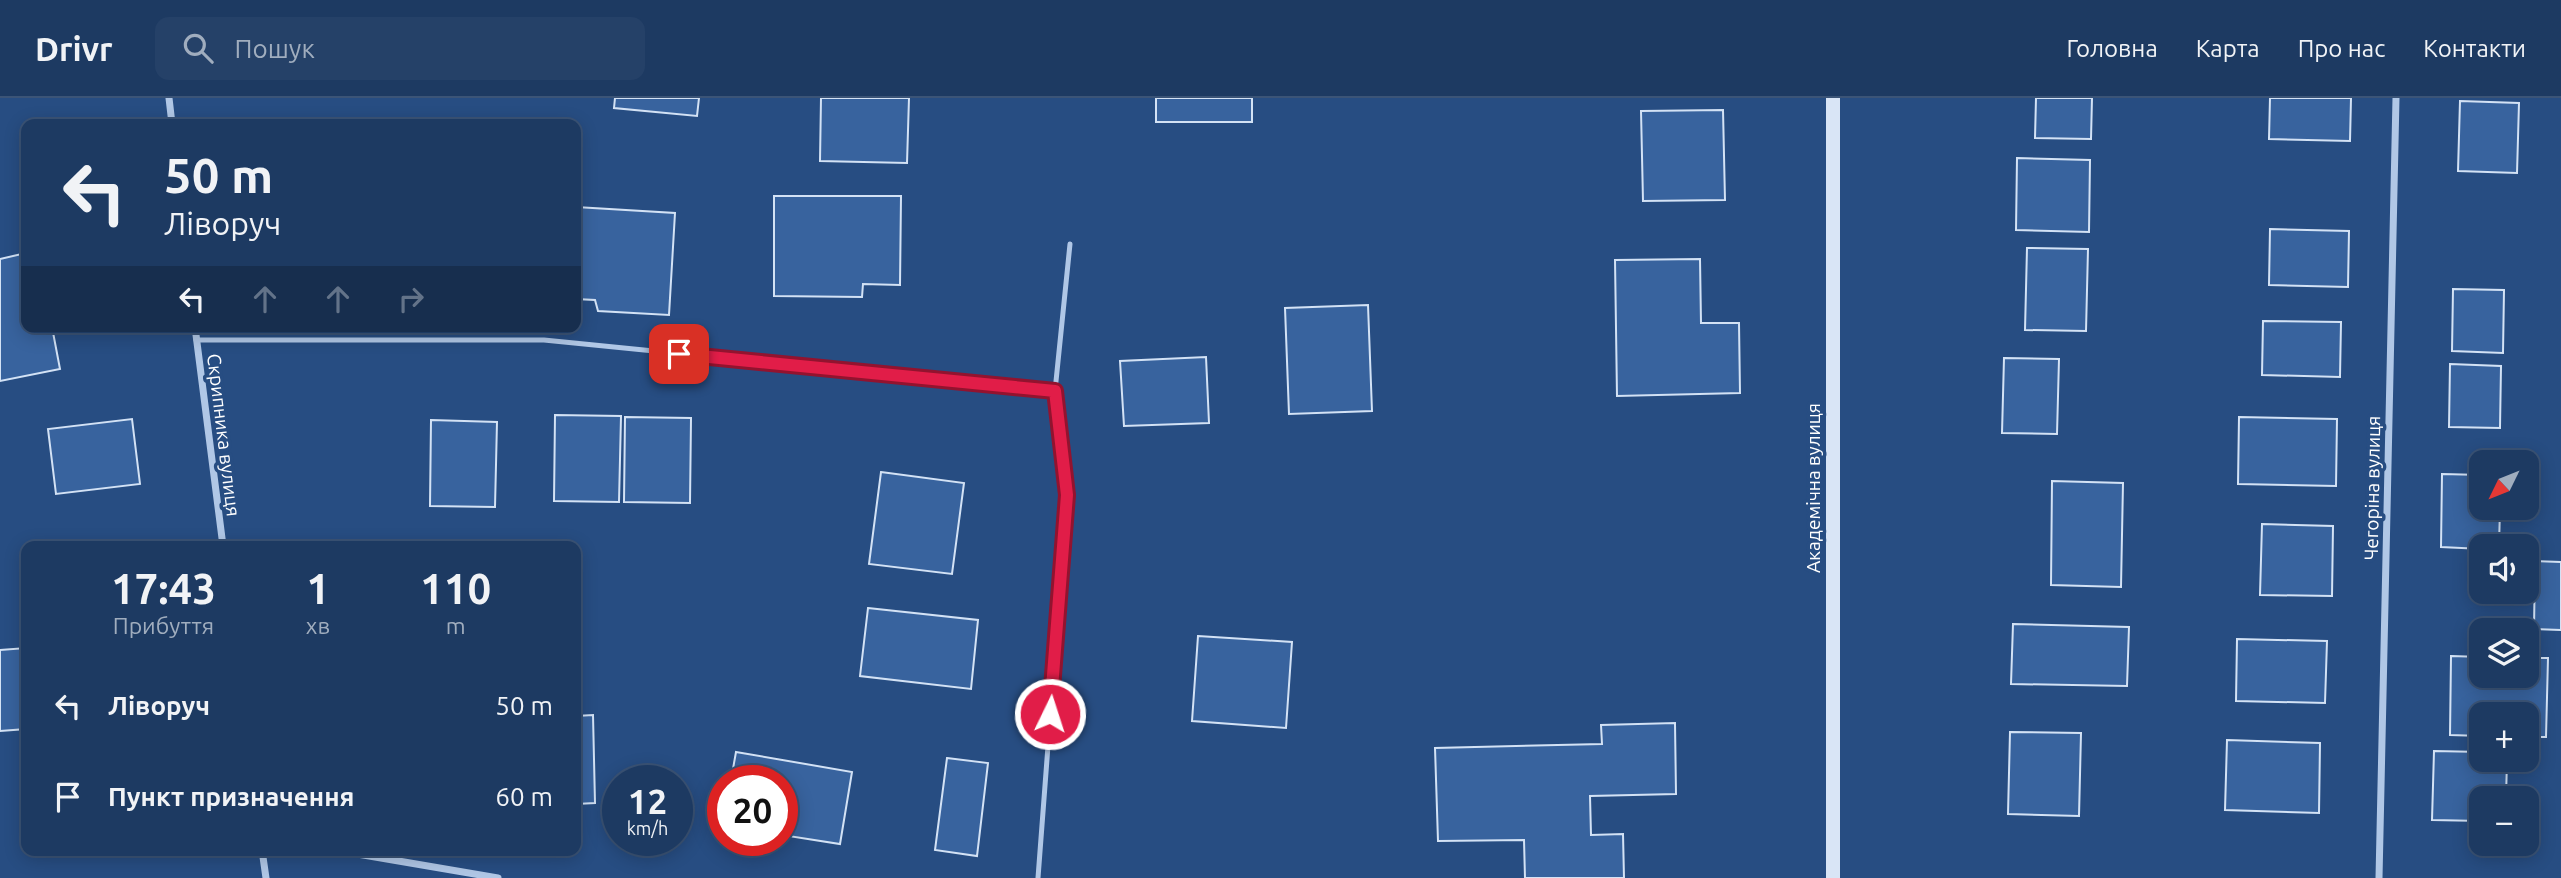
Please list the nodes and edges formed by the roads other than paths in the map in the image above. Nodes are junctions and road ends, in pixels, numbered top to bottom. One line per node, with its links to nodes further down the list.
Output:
1 (169, 98): 4 (street)
2 (1833, 98): 15 (main road, Академічна вулиця)
3 (2396, 98): 16 (street, Чегоріна вулиця)
4 (171, 119)
5 (1070, 244): 8 (lane)
6 (195, 333): 7 (street, Скрипника вулиця)
7 (196, 340): 8 (lane); 9 (street, Скрипника вулиця)
8 (1055, 391): 14 (lane)
9 (222, 541)
10 (263, 856): 12 (street)
11 (369, 856): 13 (street)
12 (266, 878)
13 (498, 878)
14 (1038, 878)
15 (1833, 878)
16 (2379, 878)

